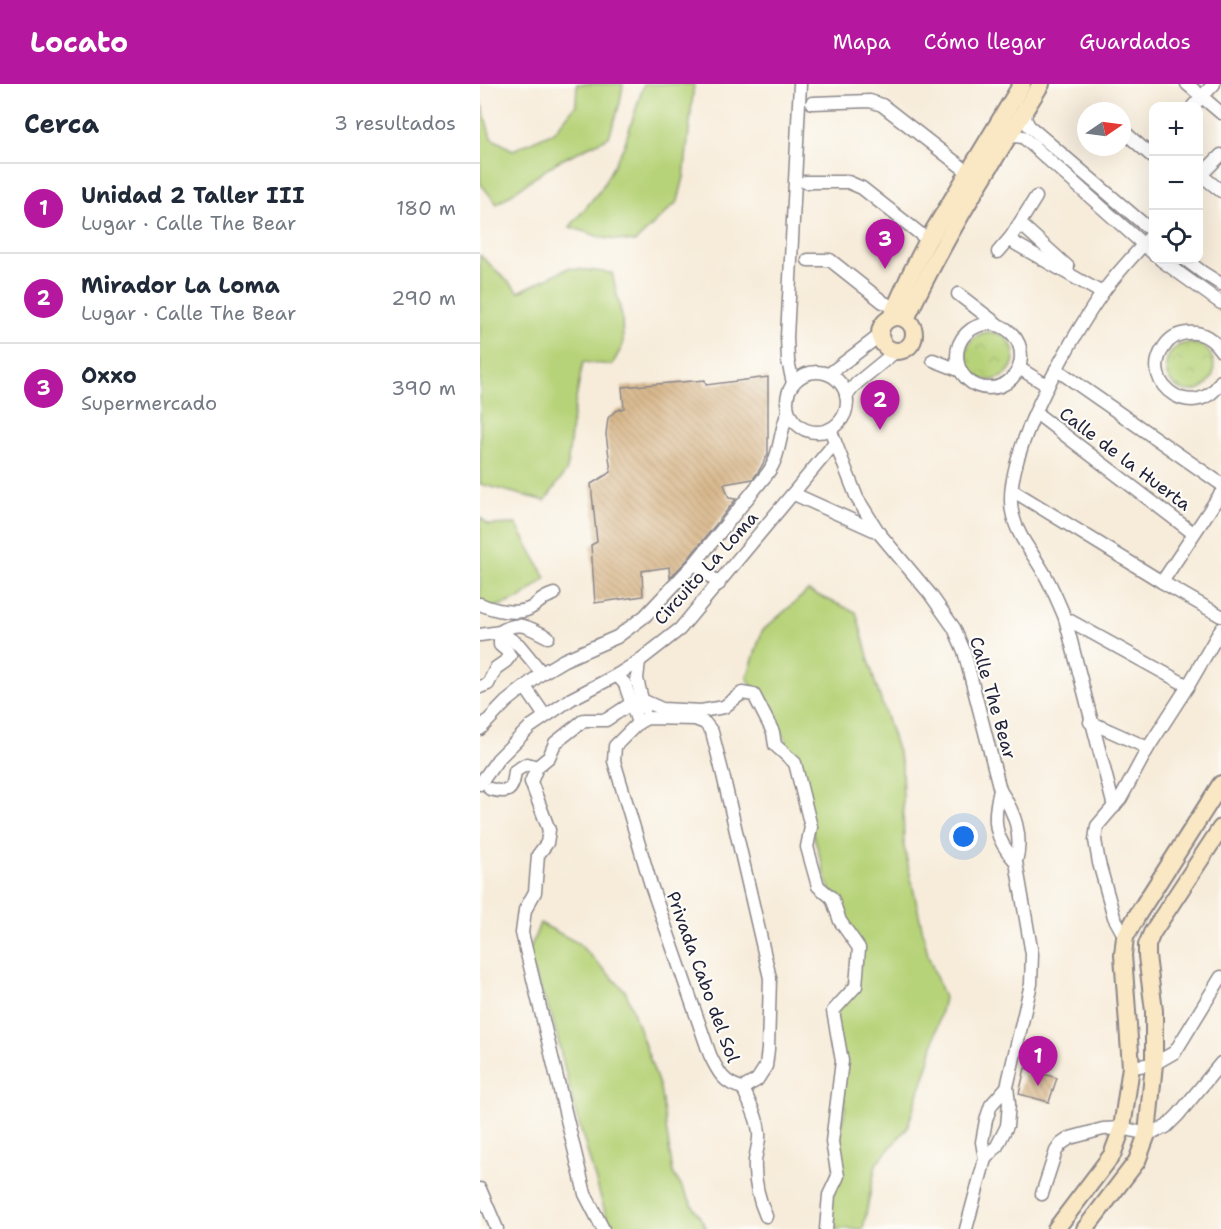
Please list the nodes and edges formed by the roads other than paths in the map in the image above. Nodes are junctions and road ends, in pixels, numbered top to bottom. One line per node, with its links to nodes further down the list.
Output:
1 (800, 84): 46 (street)
2 (1022, 84): 15 (street)
3 (1041, 84): 9 (street)
4 (1187, 84): 6 (street)
5 (1214, 84): 6 (street)
6 (1203, 96): 7 (street); 10 (street)
7 (1197, 102)
8 (812, 104): 15 (street)
9 (1027, 107): 12 (street); 22 (street)
10 (1221, 113)
11 (1131, 138): 14 (street)
12 (1007, 139): 21 (street); 26 (street)
13 (1221, 155): 16 (street)
14 (1152, 156)
15 (968, 172): 21 (street)
16 (1203, 174)
17 (1203, 179): 19 (street)
18 (805, 182): 25 (street)
19 (1221, 192)
20 (1036, 197): 23 (street)
21 (946, 225): 25 (street); 36 (street)
22 (1149, 229)
23 (1014, 232): 28 (street); 33 (street)
24 (1149, 238): 26 (street)
25 (928, 240): 36 (street)
26 (1143, 246): 27 (street); 33 (street)
27 (1149, 250)
28 (998, 252)
29 (808, 260): 36 (street)
30 (1167, 264): 35 (street)
31 (1191, 264): 32 (street)
32 (1221, 284)
33 (1102, 293): 43 (street)
34 (958, 294): 37 (street)
35 (1221, 303)
36 (897, 315): 38 (street); 40 (street)
37 (997, 324): 42 (street); 44 (street)
38 (879, 336): 40 (street); 45 (street)
39 (1221, 351): 48 (street)
40 (895, 352): 49 (street)
41 (933, 360): 44 (street)
42 (1018, 368): 44 (street); 47 (street)
43 (1056, 369): 47 (street); 54 (street)
44 (961, 371)
45 (829, 374): 46 (street); 49 (street)
46 (793, 383): 50 (street)
47 (1048, 386): 51 (street)
48 (1220, 386)
49 (846, 396): 52 (street)
50 (788, 412): 52 (street); 60 (street, Circuito La Loma)
51 (1036, 413): 55 (street); 59 (street, Calle de la Huerta)
52 (830, 429): 53 (street, Calle The Bear)
53 (834, 444): 57 (street, Circuito La Loma); 58 (street, Calle The Bear)
54 (1221, 484)
55 (1012, 489): 61 (street); 67 (street)
56 (1221, 493): 59 (street)
57 (794, 494): 58 (street, Calle The Bear); 62 (street, Circuito La Loma)
58 (879, 533): 87 (street, Calle The Bear)
59 (1192, 533): 61 (street)
60 (694, 563): 62 (street); 73 (street, Circuito La Loma)
61 (1162, 582): 66 (street)
62 (718, 584): 72 (street, Circuito La Loma)
63 (554, 594): 65 (street)
64 (480, 604): 65 (street)
65 (516, 611): 68 (street)
66 (1221, 616)
67 (1065, 618): 75 (street); 81 (street)
68 (505, 629): 70 (street); 71 (street); 73 (street); 76 (street)
69 (1221, 629): 75 (street)
70 (480, 635)
71 (548, 637)
72 (639, 661): 74 (street, Circuito La Loma); 78 (street)
73 (547, 670): 77 (street)
74 (616, 675): 78 (street); 79 (street, Circuito La Loma)
75 (1188, 686): 83 (street)
76 (480, 687)
77 (525, 687): 79 (street); 82 (street)
78 (637, 702): 80 (street); 84 (street); 106 (street)
79 (545, 716): 86 (street)
80 (643, 720): 97 (street, Privada Cabo del Sol); 97 (street, Privada Cabo del Sol)
81 (1090, 722): 83 (street); 88 (street)
82 (480, 729)
83 (1148, 748): 88 (street)
84 (537, 767): 86 (street); 105 (street)
85 (1221, 784): 91 (street)
86 (485, 787)
87 (1000, 790): 90 (street, Calle The Bear); 90 (street, Calle The Bear)
88 (1114, 807): 91 (street)
89 (1221, 828): 93 (street)
90 (1016, 862): 96 (street, Calle The Bear)
91 (1125, 937): 95 (street)
92 (1221, 977): 93 (street)
93 (1154, 1064): 95 (street); 99 (street)
94 (1221, 1064): 99 (street)
95 (1131, 1067): 98 (street)
96 (1007, 1087): 100 (street, Calle The Bear); 100 (street, Calle The Bear)
97 (743, 1088): 103 (street)
98 (1122, 1128): 99 (street); 102 (street); 108 (street)
99 (1147, 1134): 109 (street)
100 (986, 1159): 107 (street, Calle The Bear)
101 (480, 1189): 104 (street)
102 (1042, 1194)
103 (766, 1216)
104 (495, 1227)
105 (603, 1229)
106 (826, 1229)
107 (966, 1229)
108 (1056, 1229)
109 (1085, 1229)

